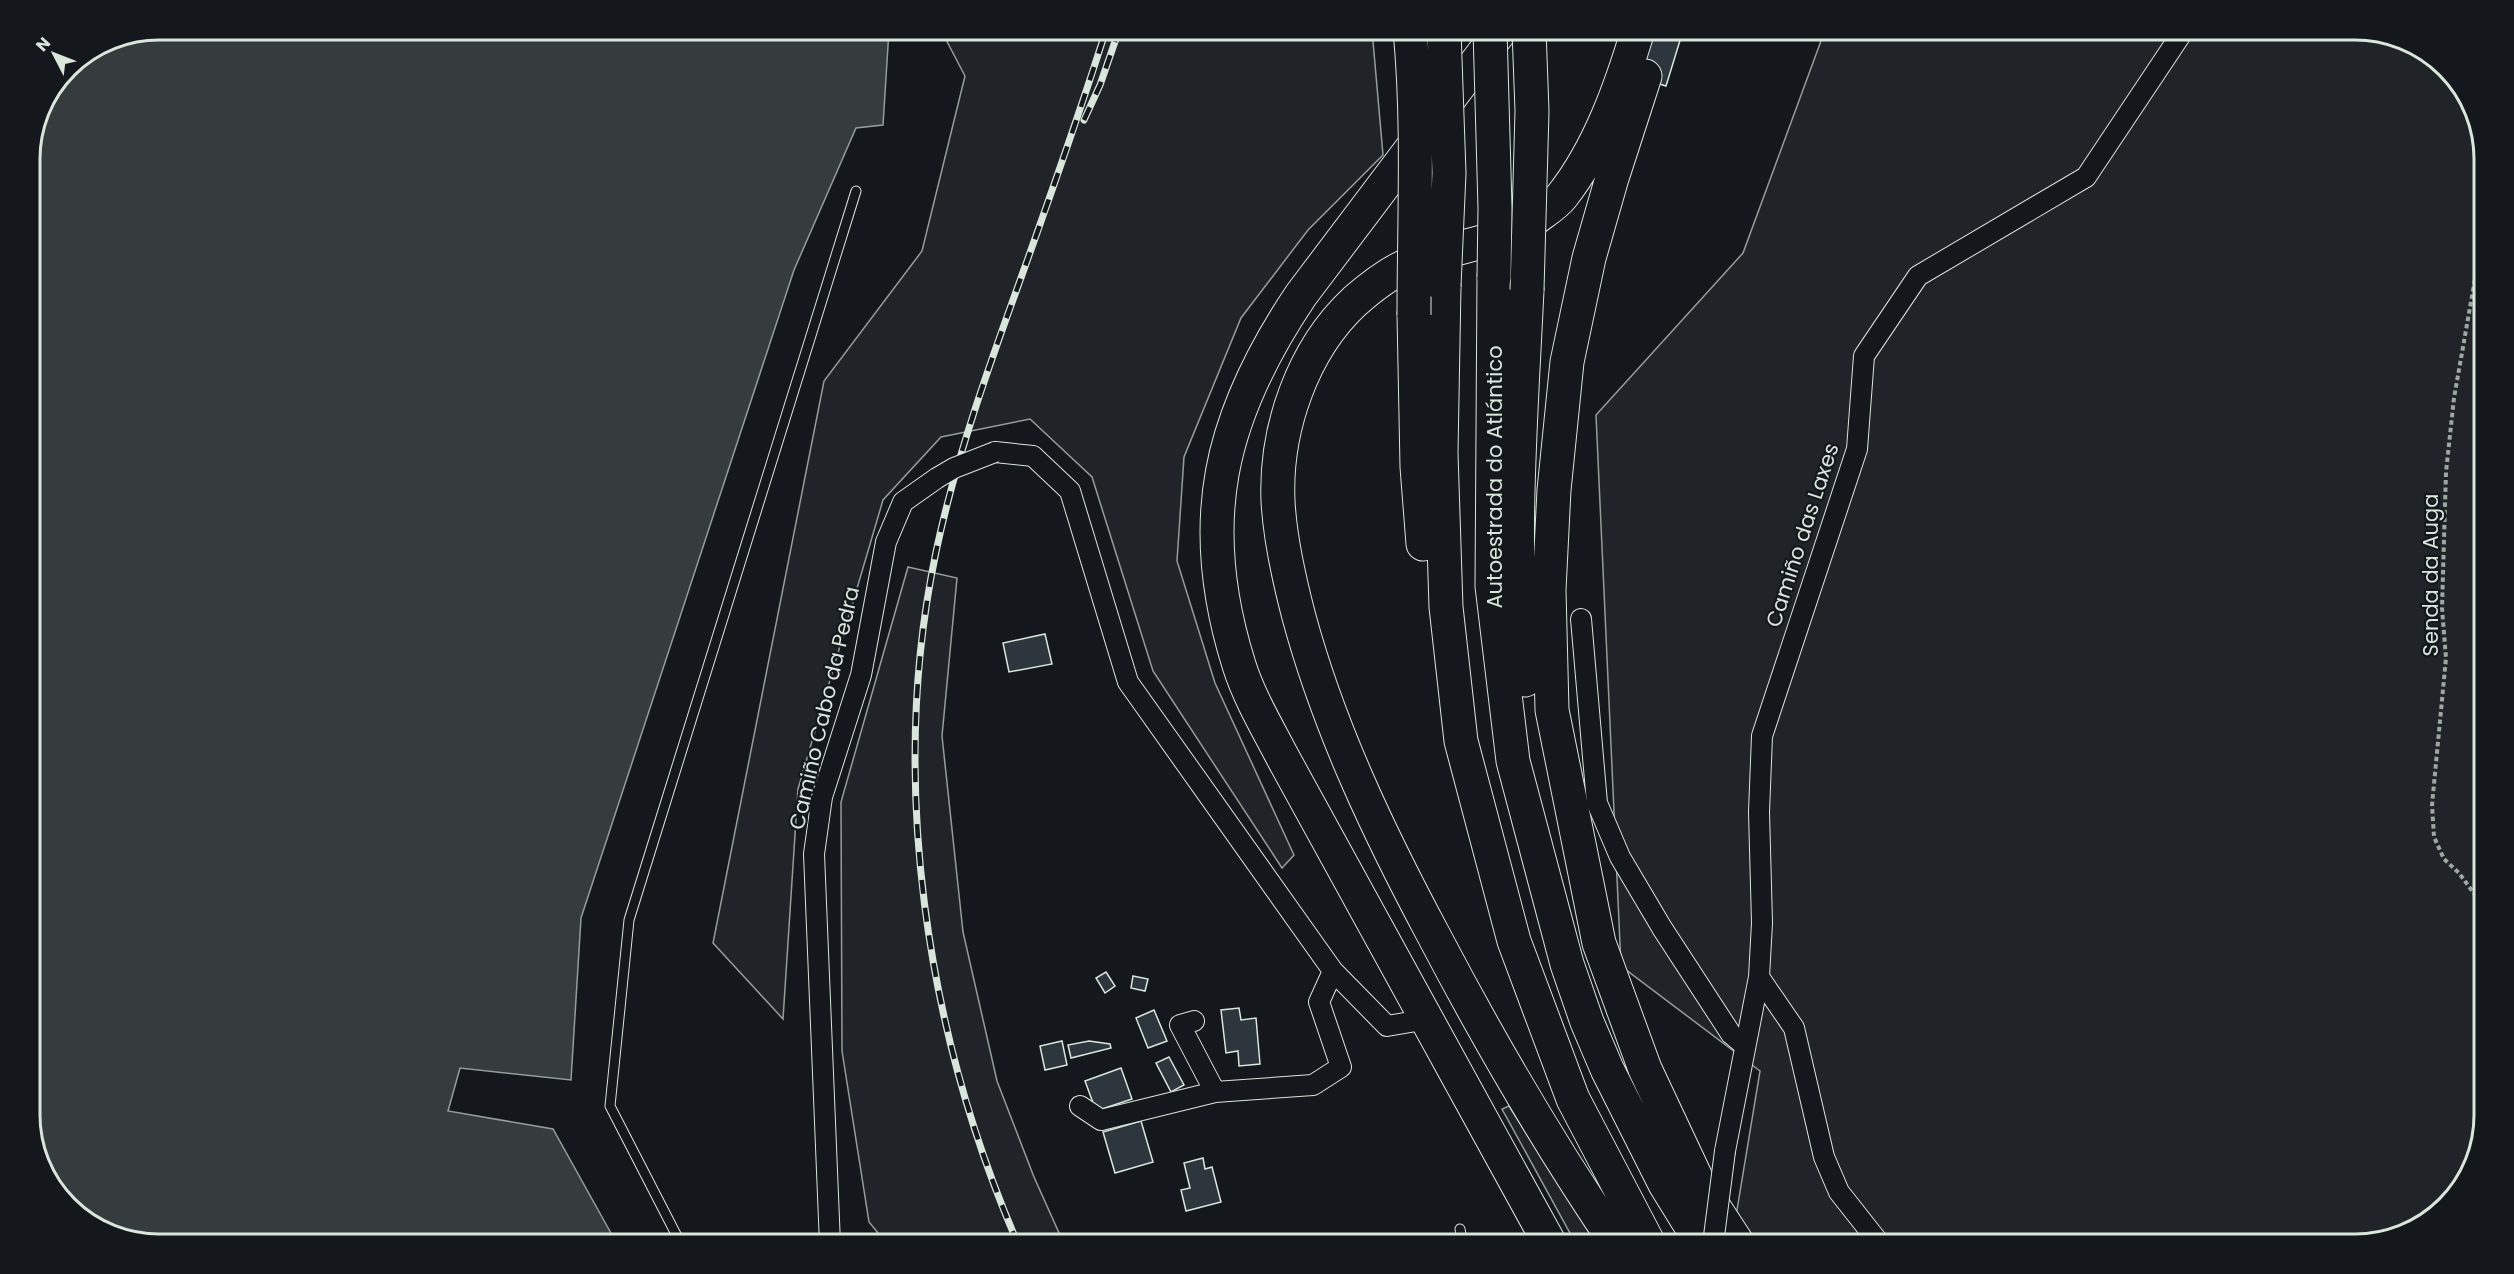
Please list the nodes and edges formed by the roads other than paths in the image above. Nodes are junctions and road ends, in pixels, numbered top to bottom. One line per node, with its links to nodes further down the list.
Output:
1 (1411, 40): 17 (highway, bridge)
2 (1444, 40): 17 (highway, bridge)
3 (1490, 40): 19 (highway, Autoestrada do Atlántico, bridge)
4 (1493, 40): 13 (highway)
5 (1529, 40): 19 (highway, bridge)
6 (1634, 40): 25 (highway)
7 (1657, 40): 29 (highway)
8 (2177, 40): 12 (street, Camiño das Laxes)
9 (856, 191): 21 (lane)
10 (1581, 620): 15 (street)
11 (1333, 971): 13 (street, Camiño Cabo da Pedra); 16 (street); 22 (street, Camiño Cabo da Pedra, bridge)
12 (1759, 977): 15 (street, Camiño das Laxes); 30 (street)
13 (1428, 1019): 24 (highway)
14 (1194, 1021): 16 (street)
15 (1744, 1046): 28 (street, Camiño das Laxes, bridge)
16 (1215, 1092): 18 (street)
17 (1573, 1099): 26 (highway)
18 (1080, 1106)
19 (1665, 1184): 27 (highway, Autoestrada do Atlántico)
20 (1460, 1228): 23 (lane)
21 (676, 1234)
22 (830, 1234)
23 (1461, 1234)
24 (1546, 1234)
25 (1610, 1234)
26 (1644, 1234)
27 (1696, 1234)
28 (1714, 1234)
29 (1731, 1234)
30 (1872, 1234)

